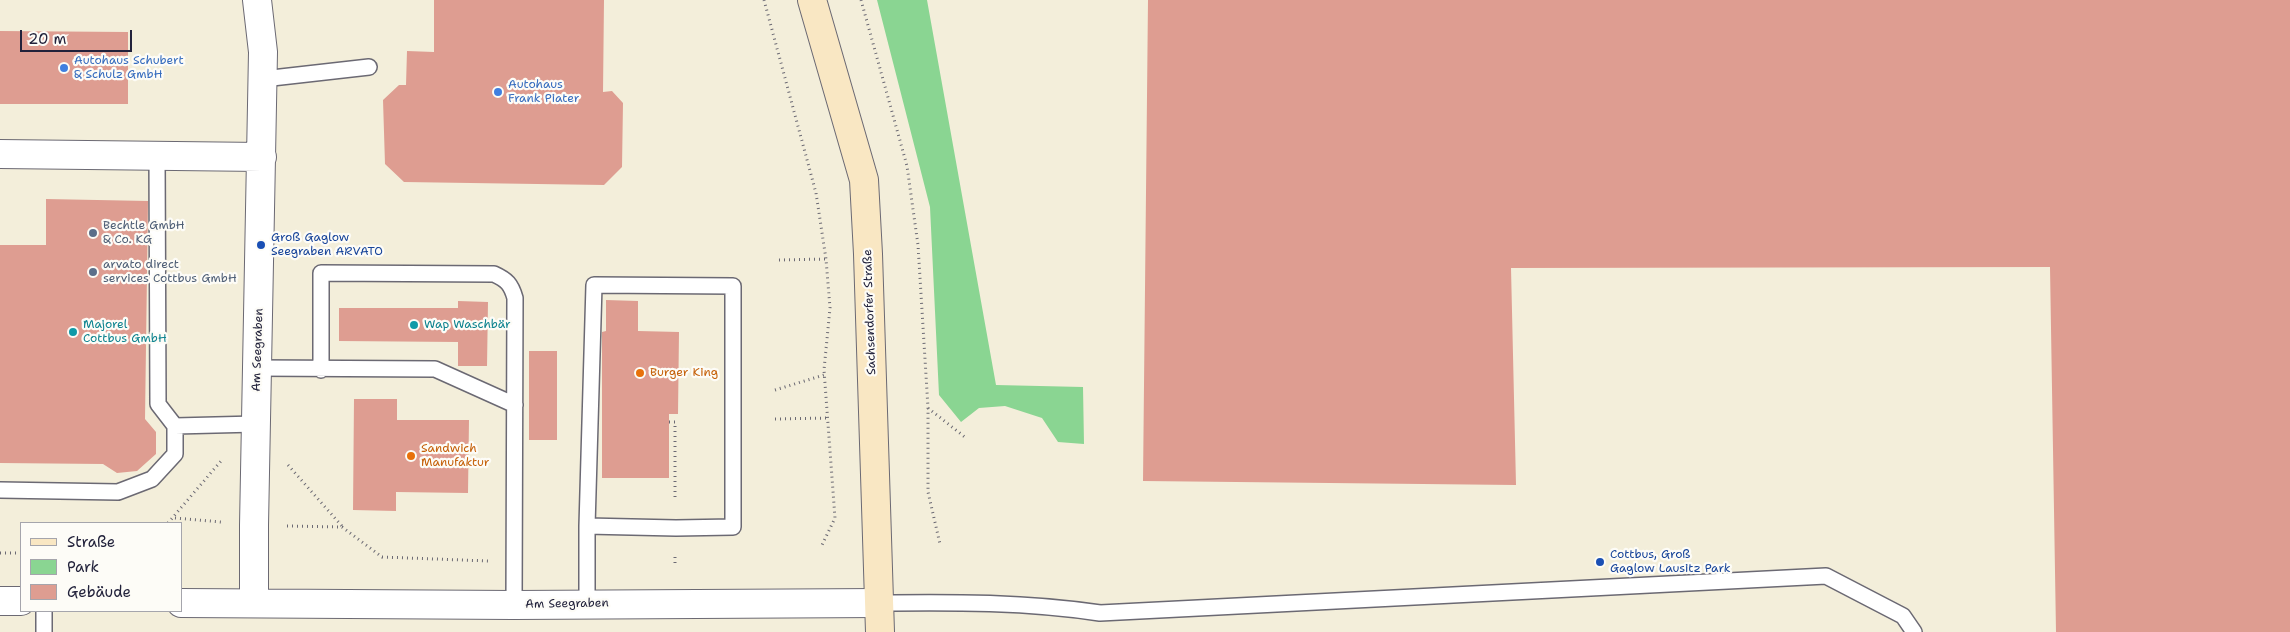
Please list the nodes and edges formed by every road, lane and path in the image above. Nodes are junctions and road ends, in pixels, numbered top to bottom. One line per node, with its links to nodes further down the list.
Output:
1 (257, 0): 6 (street, Am Seegraben)
2 (764, 0): 10 (path)
3 (812, 0): 43 (main road, Sachsendorfer Straße)
4 (861, 0): 17 (path)
5 (369, 67): 6 (lane)
6 (263, 78): 9 (street, Am Seegraben)
7 (0, 154): 8 (street)
8 (156, 155): 9 (street); 23 (lane)
9 (262, 157): 12 (street, Am Seegraben)
10 (826, 259): 11 (path); 14 (path)
11 (779, 260)
12 (257, 368): 13 (lane); 22 (street, Am Seegraben)
13 (321, 370): 16 (lane); 16 (lane)
14 (825, 375): 15 (path); 18 (path)
15 (775, 390)
16 (515, 405): 37 (lane)
17 (928, 408): 24 (path); 33 (path)
18 (828, 418): 19 (path); 34 (path)
19 (775, 419)
20 (669, 422): 32 (path)
21 (225, 424): 22 (lane); 23 (lane); 27 (path)
22 (256, 424): 29 (street, Am Seegraben)
23 (175, 426): 26 (lane)
24 (966, 438)
25 (286, 463): 31 (path)
26 (0, 490)
27 (174, 518): 28 (path); 29 (path)
28 (169, 522)
29 (254, 525): 31 (path); 42 (street, Am Seegraben)
30 (587, 526): 32 (lane); 32 (lane); 44 (lane)
31 (342, 527): 37 (path)
32 (676, 528): 38 (path)
33 (940, 544)
34 (822, 545)
35 (0, 553): 36 (path)
36 (20, 553)
37 (513, 562): 45 (lane)
38 (675, 564)
39 (0, 601): 40 (street)
40 (20, 601)
41 (182, 603): 42 (street, Am Seegraben)
42 (254, 603): 45 (street, Am Seegraben)
43 (880, 603): 44 (street, Am Seegraben); 48 (main road, Sachsendorfer Straße); 49 (lane)
44 (587, 604): 45 (street, Am Seegraben)
45 (514, 605)
46 (44, 612): 47 (lane)
47 (44, 632)
48 (880, 632)
49 (1914, 632)

